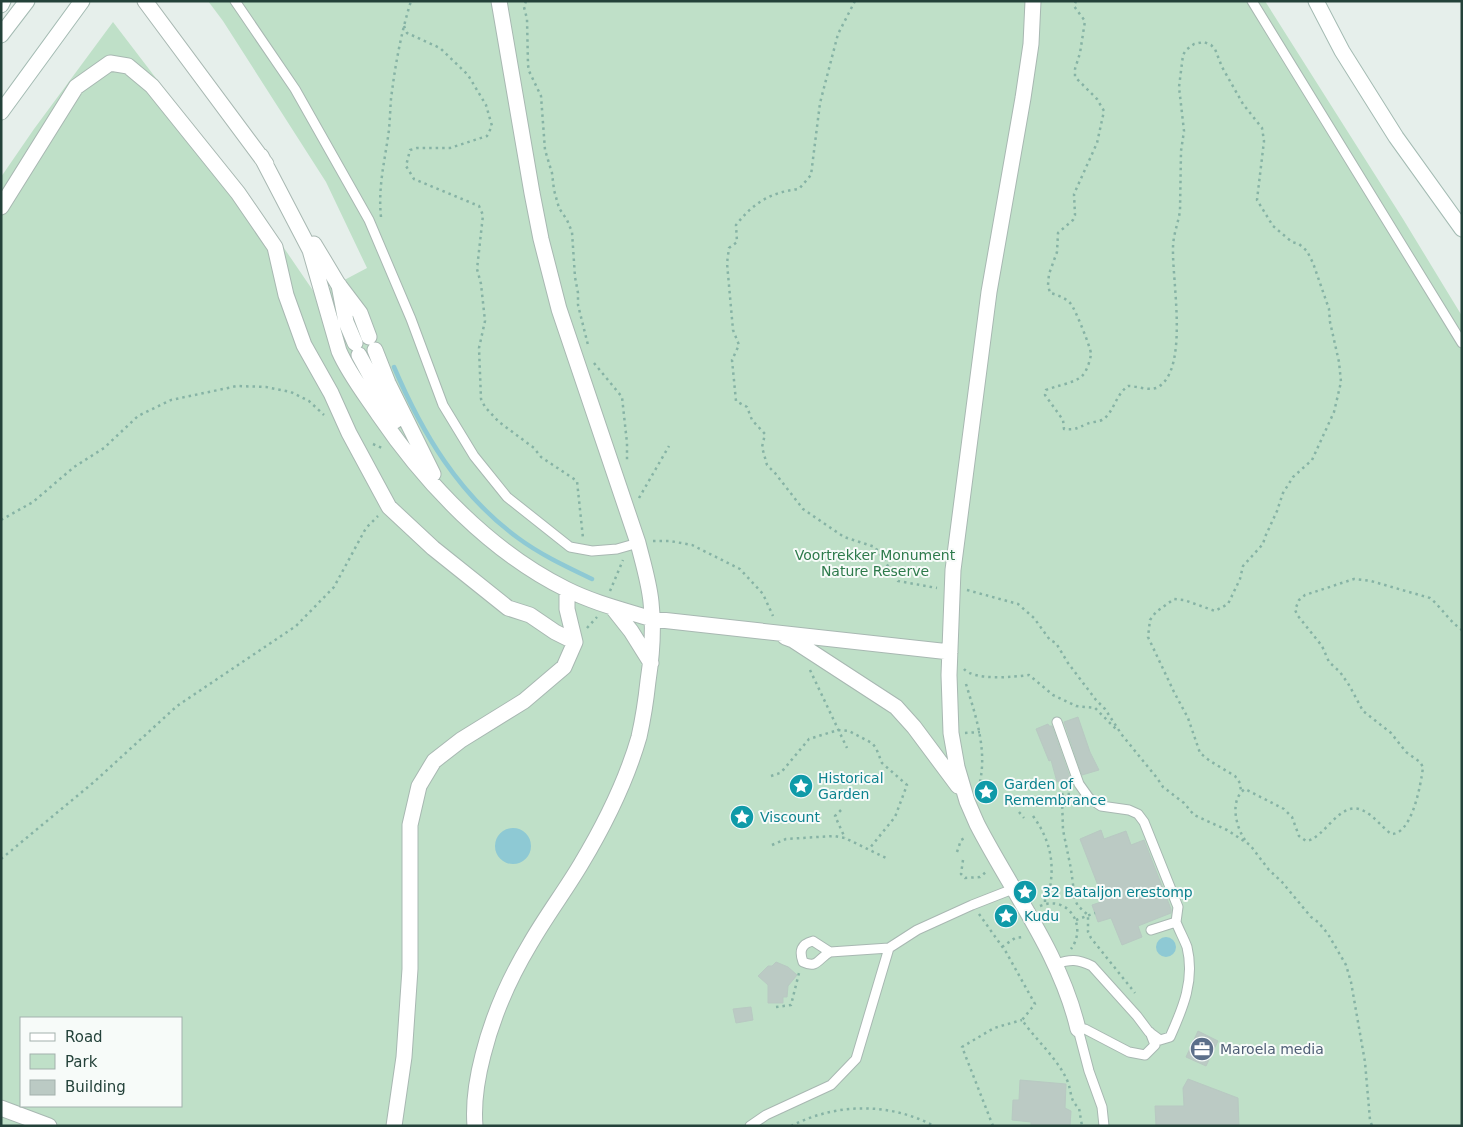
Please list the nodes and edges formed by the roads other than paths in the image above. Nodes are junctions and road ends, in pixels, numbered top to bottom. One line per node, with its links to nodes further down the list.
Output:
1 (3, 1): 10 (street)
2 (27, 1): 11 (street)
3 (82, 1): 12 (street)
4 (146, 1): 13 (street)
5 (235, 1): 19 (lane)
6 (499, 1): 19 (street)
7 (1033, 1): 25 (street)
8 (1252, 1): 17 (lane)
9 (1316, 1): 15 (street)
10 (1, 6)
11 (1, 35)
12 (1, 112)
13 (260, 156): 16 (street); 18 (street)
14 (1, 207): 24 (street)
15 (1462, 229)
16 (338, 284): 18 (street); 18 (street)
17 (1462, 343)
18 (444, 495): 20 (street)
19 (638, 543): 22 (street)
20 (567, 590): 21 (street); 24 (street)
21 (610, 602): 22 (street); 26 (street)
22 (652, 619): 23 (street); 26 (street)
23 (771, 626): 25 (street); 28 (street)
24 (575, 642): 39 (street)
25 (950, 652): 28 (street)
26 (651, 664): 40 (street)
27 (1057, 722): 30 (lane)
28 (973, 796): 29 (street)
29 (1013, 889): 32 (lane); 34 (street)
30 (1176, 922): 31 (lane); 36 (lane)
31 (1151, 930)
32 (889, 948): 33 (lane); 41 (lane)
33 (830, 952): 33 (lane)
34 (1061, 959): 35 (street); 36 (lane)
35 (1078, 1029): 36 (lane); 42 (lane)
36 (1149, 1032)
37 (1, 1108): 38 (street)
38 (49, 1126)
39 (394, 1126)
40 (475, 1126)
41 (750, 1126)
42 (1104, 1126)

